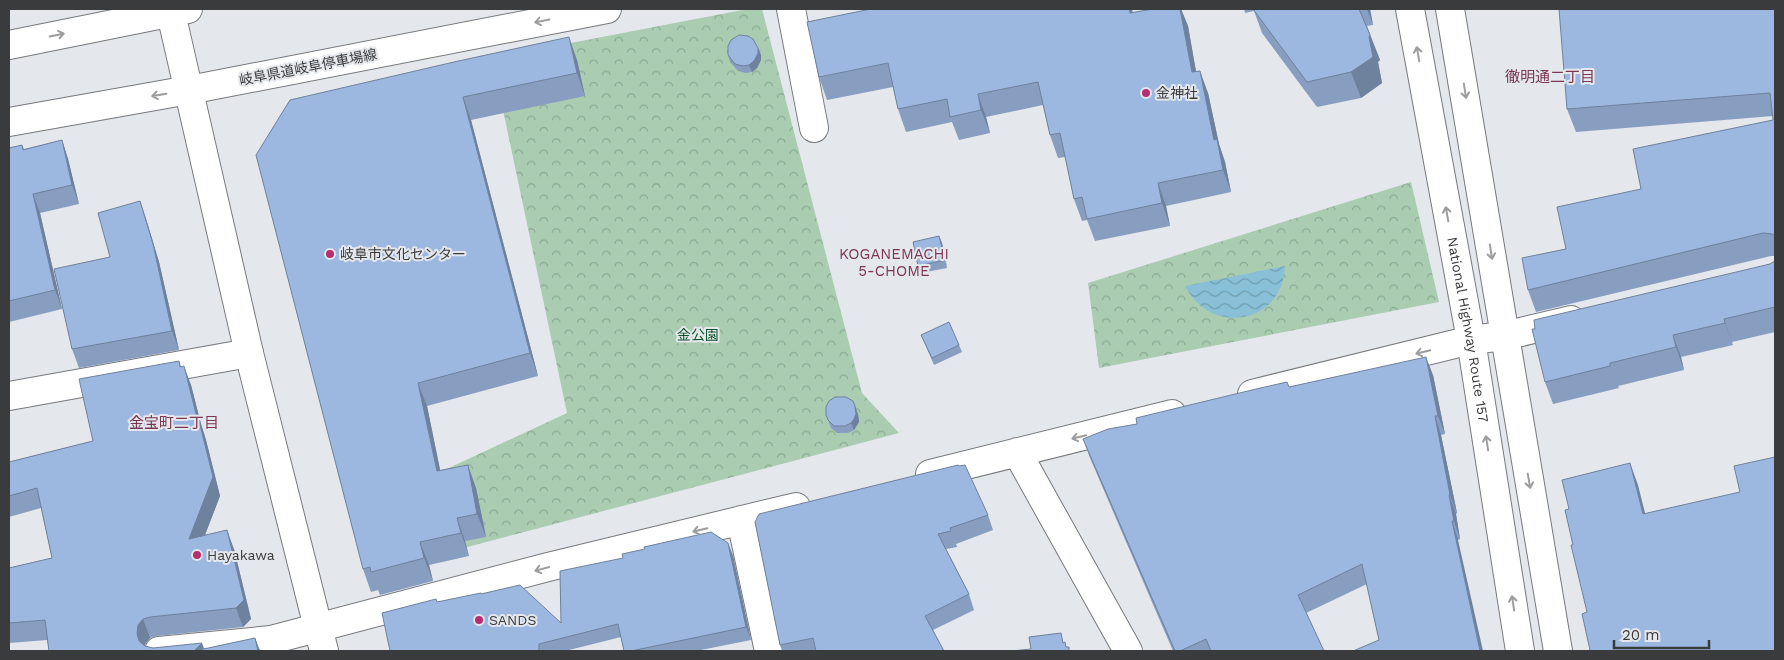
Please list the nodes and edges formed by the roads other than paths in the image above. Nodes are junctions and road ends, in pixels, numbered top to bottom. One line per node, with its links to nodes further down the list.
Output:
1 (607, 9): 7 (main road, 岐阜県道岐阜停車場線, one-way to 7)
2 (791, 9): 9 (main road)
3 (1410, 9): 12 (main road, National Highway Route 157, one-way to 3)
4 (1450, 9): 11 (main road, one-way to 11)
5 (176, 10): 6 (main road, one-way to 5); 7 (main road)
6 (9, 45)
7 (189, 90): 8 (main road, 岐阜県道岐阜停車場線, one-way to 8); 13 (main road)
8 (9, 122)
9 (814, 128)
10 (1593, 315): 11 (main road)
11 (1504, 336): 12 (main road); 26 (main road, one-way to 26)
12 (1471, 340): 15 (main road, one-way to 15); 25 (main road, National Highway Route 157, one-way to 12)
13 (249, 353): 14 (main road); 21 (main road)
14 (9, 396)
15 (1227, 400)
16 (1199, 407): 17 (main road, one-way to 17)
17 (1017, 452): 18 (main road); 24 (main road)
18 (909, 479)
19 (816, 502): 20 (main road)
20 (741, 520): 21 (main road, one-way to 21); 23 (main road)
21 (321, 640): 22 (main road)
22 (160, 651)
23 (768, 651)
24 (1128, 651)
25 (1520, 651)
26 (1558, 651)

